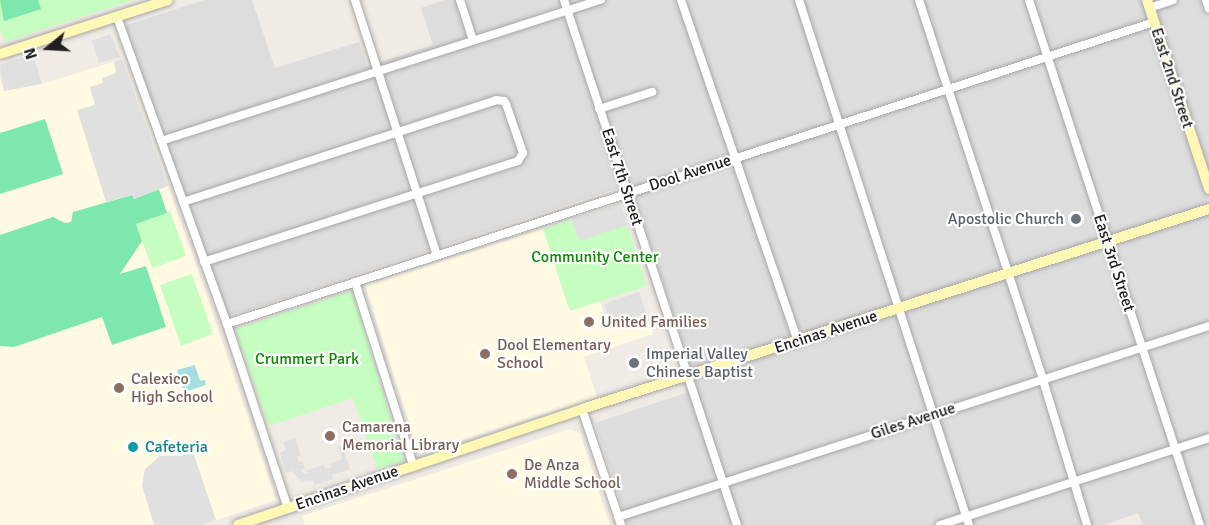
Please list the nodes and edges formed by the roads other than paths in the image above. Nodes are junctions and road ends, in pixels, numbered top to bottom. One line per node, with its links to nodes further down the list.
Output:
1 (168, 0): 15 (street)
2 (355, 0): 20 (street)
3 (460, 0): 17 (street)
4 (564, 0): 14 (street, East 7th Street)
5 (601, 0): 14 (street)
6 (681, 0): 28 (street)
7 (799, 0): 24 (street)
8 (919, 0): 21 (street)
9 (1029, 0): 19 (street, East 3rd Street)
10 (1173, 0): 12 (street)
11 (1206, 0): 13 (street)
12 (1148, 4): 16 (street, East 2nd Street)
13 (1209, 9)
14 (567, 11): 17 (street); 23 (street, East 7th Street)
15 (117, 17): 18 (street); 26 (street)
16 (1154, 22): 19 (street, Dool Avenue); 27 (street, East 2nd Street)
17 (473, 40): 20 (street)
18 (0, 54)
19 (1047, 58): 21 (street, Dool Avenue); 34 (street, East 3rd Street)
20 (378, 71): 25 (street); 26 (street)
21 (948, 90): 24 (street, Dool Avenue); 37 (street)
22 (652, 92): 23 (street)
23 (599, 109): 31 (street, East 7th Street)
24 (839, 125): 28 (street, Dool Avenue); 39 (street)
25 (398, 133): 30 (street); 30 (street); 32 (street)
26 (161, 141): 32 (street)
27 (1204, 158): 29 (street, East 2nd Street)
28 (735, 159): 31 (street, Dool Avenue); 42 (street)
29 (1209, 189)
30 (417, 193): 35 (street); 36 (street)
31 (627, 193): 35 (street, Dool Avenue); 44 (street, East 7th Street)
32 (183, 202): 36 (street)
33 (1209, 209): 34 (street, Encinas Avenue)
34 (1107, 241): 37 (street, Encinas Avenue); 43 (street, East 3rd Street)
35 (437, 255): 38 (street, Dool Avenue)
36 (204, 262): 40 (street)
37 (1008, 274): 39 (street, Encinas Avenue); 45 (street)
38 (355, 282): 40 (street, Dool Avenue); 50 (street)
39 (899, 309): 42 (street, Encinas Avenue); 47 (street)
40 (226, 324): 53 (street)
41 (1209, 326): 43 (street, Giles Avenue)
42 (798, 342): 44 (street, Encinas Avenue)
43 (1142, 347): 45 (street, Giles Avenue); 49 (street, East 3rd Street)
44 (687, 377): 46 (street, Encinas Avenue); 52 (street, East 7th Street)
45 (1043, 380): 47 (street, Giles Avenue); 51 (street)
46 (582, 409): 50 (street, Encinas Avenue); 55 (street)
47 (932, 415): 52 (street, Giles Avenue); 56 (street)
48 (1209, 438): 49 (street)
49 (1175, 449): 51 (street); 61 (street, East 3rd Street)
50 (413, 465): 53 (street, Encinas Avenue)
51 (1075, 482): 56 (street); 60 (street)
52 (723, 483): 55 (street, Giles Avenue); 58 (street, East 7th Street)
53 (288, 508): 54 (street, Encinas Avenue)
54 (265, 521): 57 (street, Encinas Avenue)
55 (619, 521)
56 (968, 521): 59 (street)
57 (238, 525)
58 (737, 525)
59 (940, 525)
60 (1087, 525)
61 (1200, 525)

